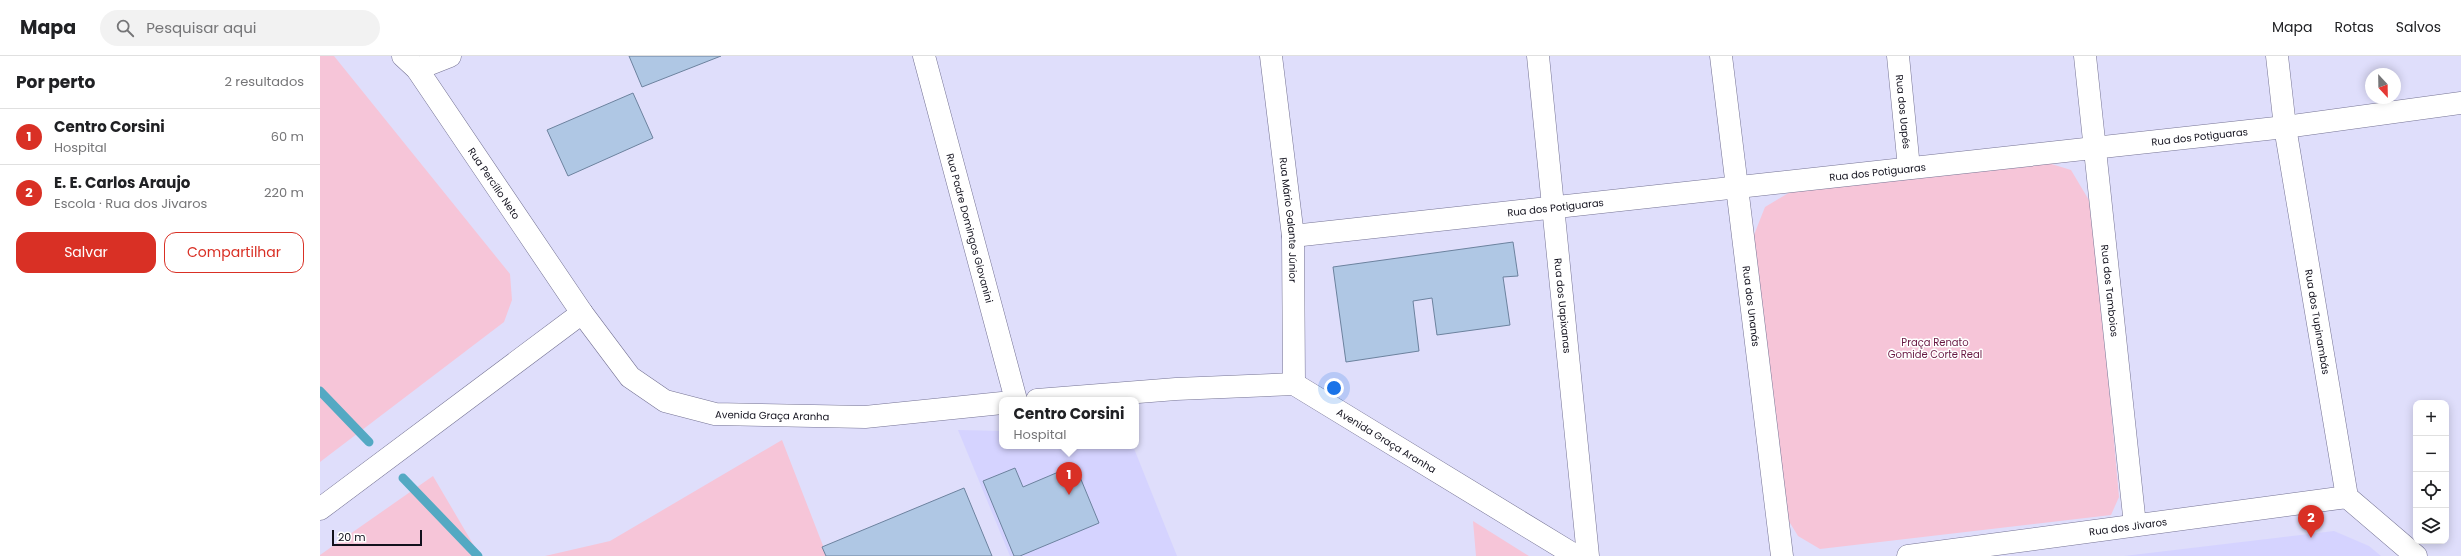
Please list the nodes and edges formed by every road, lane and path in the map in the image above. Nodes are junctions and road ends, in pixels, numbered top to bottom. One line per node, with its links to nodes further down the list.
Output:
1 (450, 56): 9 (street)
2 (924, 56): 19 (street, Rua Padre Domingos Giovanini)
3 (1271, 56): 16 (street, Rua Mário Galante Júnior)
4 (1538, 56): 15 (street, Rua dos Uapixanas)
5 (1721, 56): 14 (street, Rua dos Unanás)
6 (1898, 56): 13 (street, Rua dos Uapés)
7 (2086, 56): 12 (street, Rua dos Tamboios)
8 (2277, 56): 11 (street, Rua dos Tupinambás)
9 (410, 63): 17 (street, Rua Percílio Neto)
10 (2461, 104): 11 (street, Rua dos Potiguaras)
11 (2285, 127): 12 (street, Rua dos Potiguaras); 22 (street, Rua dos Tupinambás)
12 (2097, 148): 13 (street, Rua dos Potiguaras); 24 (street, Rua dos Tamboios)
13 (1909, 168): 14 (street, Rua dos Potiguaras)
14 (1737, 187): 15 (street, Rua dos Potiguaras); 27 (street, Rua dos Unanás)
15 (1554, 207): 16 (street, Rua dos Potiguaras); 26 (street, Rua dos Uapixanas)
16 (1293, 236): 18 (street, Rua Mário Galante Júnior)
17 (582, 313): 21 (street, Avenida Graça Aranha); 23 (street)
18 (1294, 384): 20 (street); 25 (street, Avenida Graça Aranha)
19 (1015, 397)
20 (1075, 397)
21 (999, 403)
22 (2347, 496): 24 (street, Rua dos Jivaros); 29 (street)
23 (320, 509)
24 (2135, 525): 28 (street, Rua dos Jivaros)
25 (1576, 556)
26 (1588, 556)
27 (1782, 556)
28 (1908, 556)
29 (2416, 556)

